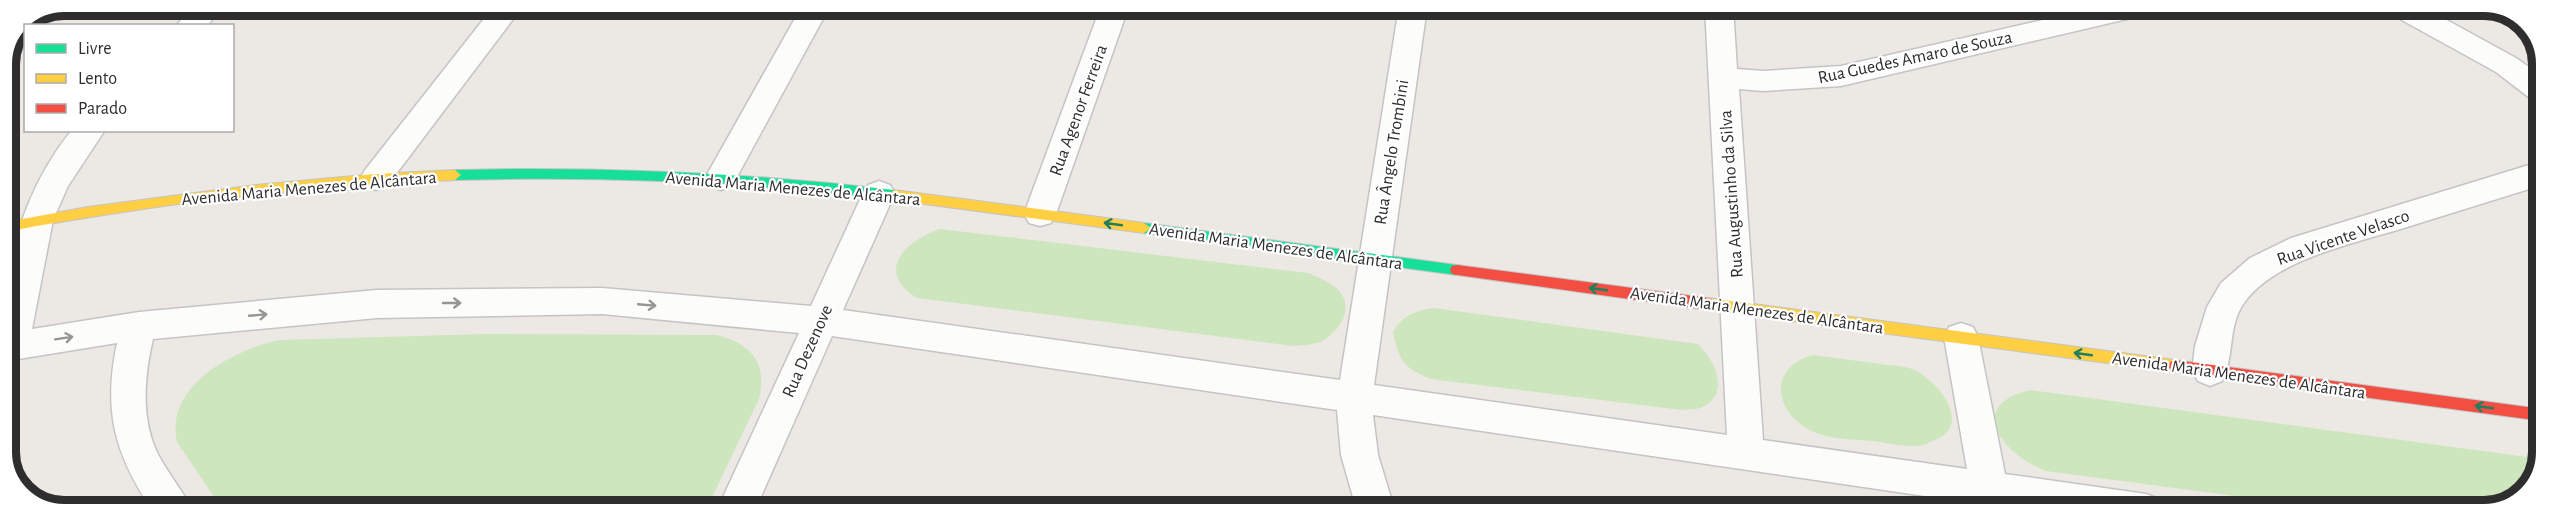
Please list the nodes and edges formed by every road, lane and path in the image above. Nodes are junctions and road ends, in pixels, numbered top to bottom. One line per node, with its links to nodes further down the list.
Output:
1 (501, 16): 12 (street)
2 (810, 16): 13 (street)
3 (1111, 16): 15 (street, Rua Agenor Ferreira)
4 (1412, 16): 17 (street, Rua Ângelo Trombini)
5 (1720, 16): 8 (street, Rua Augustinho da Silva)
6 (2100, 16): 8 (street, Rua Guedes Amaro de Souza)
7 (2418, 16): 9 (street)
8 (1724, 78): 19 (street, Rua Augustinho da Silva)
9 (2532, 84)
10 (88, 132): 16 (street)
11 (2532, 175): 24 (street, Rua Vicente Velasco)
12 (376, 178): 13 (street, Avenida Maria Menezes de Alcântara); 16 (street, Avenida Maria Menezes de Alcântara)
13 (721, 178): 14 (street, Avenida Maria Menezes de Alcântara)
14 (879, 193): 15 (street, Avenida Maria Menezes de Alcântara); 20 (street, Rua Dezenove)
15 (1041, 214): 17 (street, Avenida Maria Menezes de Alcântara, one-way to 15)
16 (22, 224): 18 (street)
17 (1374, 259): 19 (street, Avenida Maria Menezes de Alcântara, one-way to 17); 25 (street, Rua Ângelo Trombini)
18 (17, 275)
19 (1738, 308): 22 (street, Avenida Maria Menezes de Alcântara); 27 (street, Rua Augustinho da Silva)
20 (821, 321): 21 (street, one-way to 20); 25 (street); 30 (street, Rua Dezenove)
21 (140, 326): 23 (street, one-way to 21); 29 (street)
22 (1961, 337): 24 (street, Avenida Maria Menezes de Alcântara, one-way to 22); 28 (street)
23 (17, 345)
24 (2210, 371): 26 (street, Avenida Maria Menezes de Alcântara, one-way to 24)
25 (1355, 396): 27 (street); 31 (street, Rua Ângelo Trombini)
26 (2532, 414)
27 (1746, 453): 28 (street)
28 (1991, 499)
29 (167, 500)
30 (740, 500)
31 (1372, 500)

